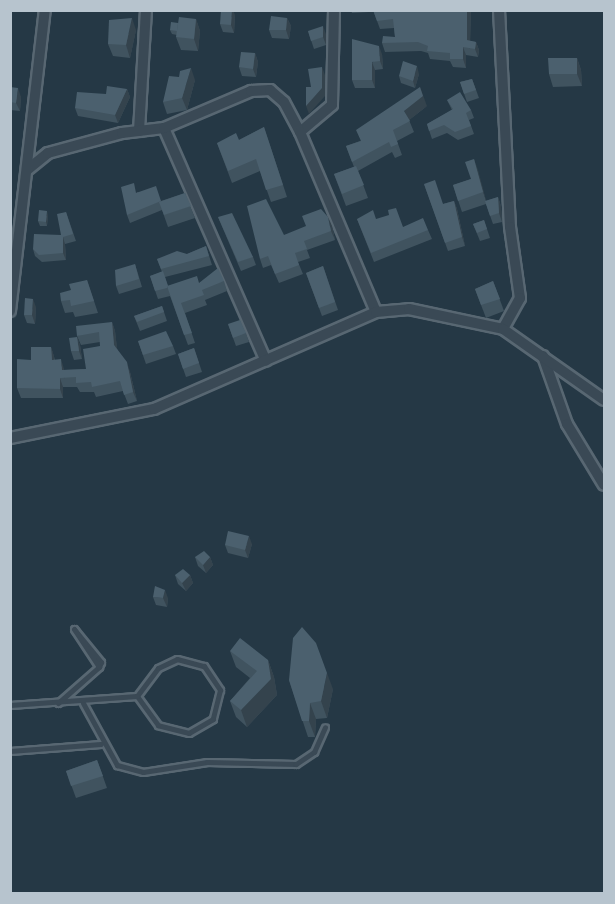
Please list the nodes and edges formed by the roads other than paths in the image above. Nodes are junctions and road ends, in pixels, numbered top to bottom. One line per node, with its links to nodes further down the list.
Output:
1 (45, 10): 8 (street)
2 (146, 10): 6 (street)
3 (334, 10): 7 (street)
4 (499, 10): 11 (street)
5 (164, 128): 6 (street); 7 (street); 13 (street)
6 (139, 131): 8 (street)
7 (300, 132): 10 (street)
8 (27, 170): 9 (street)
9 (10, 311)
10 (376, 312): 11 (street); 13 (street)
11 (503, 329): 12 (street)
12 (543, 356): 14 (street); 16 (street)
13 (266, 361): 15 (street)
14 (604, 400)
15 (10, 438)
16 (604, 485)
17 (99, 667): 17 (lane); 20 (lane)
18 (137, 696): 18 (lane); 19 (lane)
19 (84, 703): 20 (lane); 23 (lane)
20 (57, 704): 21 (lane)
21 (10, 705)
22 (325, 726): 23 (lane)
23 (101, 744): 24 (lane)
24 (10, 751)

